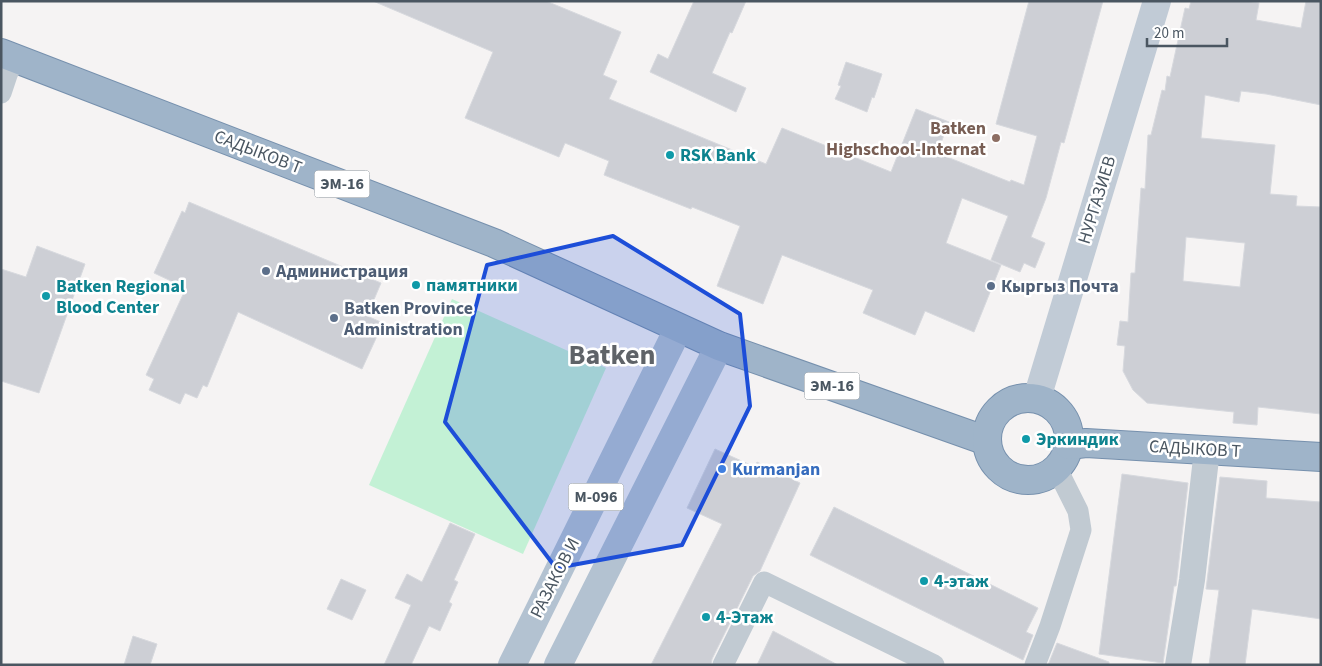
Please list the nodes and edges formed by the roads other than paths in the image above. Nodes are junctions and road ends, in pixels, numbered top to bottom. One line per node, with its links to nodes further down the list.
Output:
1 (1157, 1): 6 (main road, НУРГАЗИЕВ)
2 (9, 56): 3 (street); 4 (highway, САДЫКОВ Т / ЭМ-16)
3 (1, 93)
4 (678, 329): 5 (highway, ЭМ-16); 11 (main road, РАЗАКОВ И / М-096)
5 (719, 346): 7 (highway, ЭМ-16); 12 (main road, М-096)
6 (1037, 398): 7 (highway); 9 (highway)
7 (987, 441): 9 (highway)
8 (1207, 450): 9 (highway, САДЫКОВ Т); 10 (highway, САДЫКОВ Т); 16 (street)
9 (1063, 457): 15 (street)
10 (1321, 458)
11 (512, 665)
12 (558, 665)
13 (722, 665): 14 (street)
14 (934, 665)
15 (1035, 665)
16 (1178, 665)

